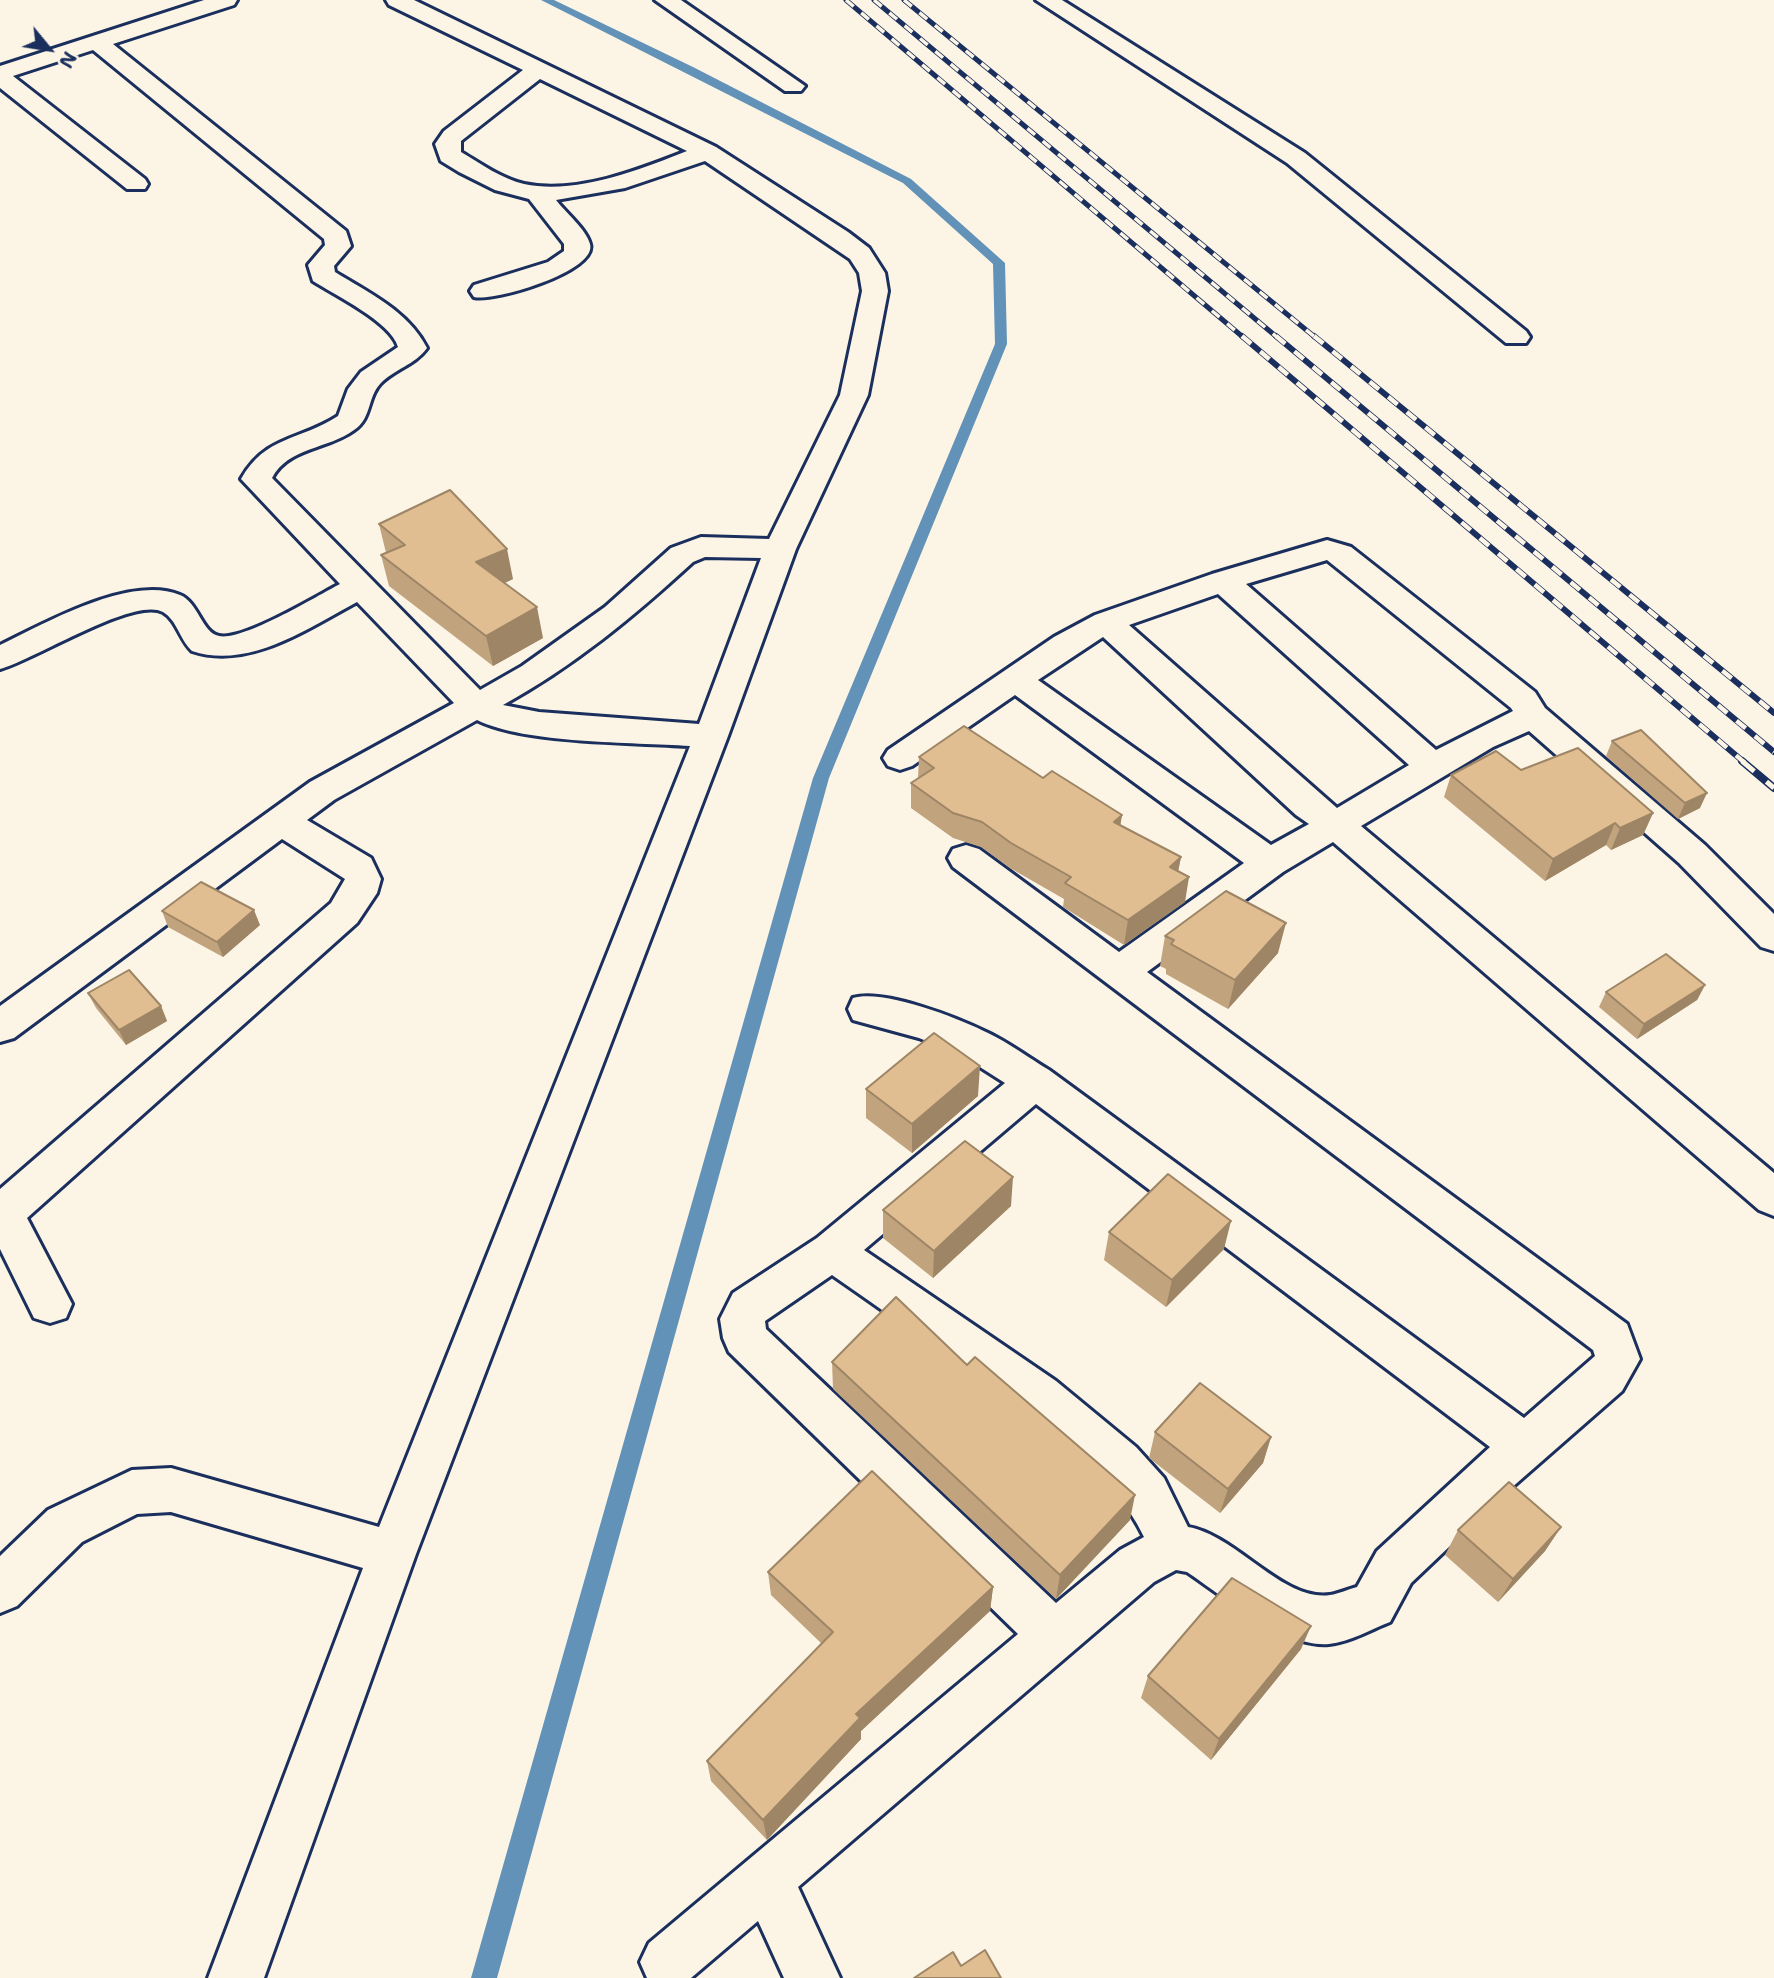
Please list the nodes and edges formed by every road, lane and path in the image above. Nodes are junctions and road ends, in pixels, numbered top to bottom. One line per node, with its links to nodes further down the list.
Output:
1 (226, 0): 5 (street)
2 (397, 0): 6 (street)
3 (666, 0): 8 (street)
4 (1047, 0): 13 (street)
5 (97, 42): 7 (street); 16 (street)
6 (540, 69): 9 (street); 11 (street)
7 (0, 75): 10 (street)
8 (793, 86)
9 (707, 152): 11 (street); 14 (street)
10 (136, 184)
11 (537, 193): 12 (street)
12 (482, 291)
13 (1516, 337)
14 (780, 549): 20 (street); 22 (street)
15 (1223, 581): 17 (street); 21 (street); 24 (street)
16 (360, 587): 18 (street); 20 (street)
17 (1106, 622): 19 (street); 26 (street)
18 (0, 658)
19 (1016, 679): 23 (street); 28 (street)
20 (476, 706): 22 (street); 25 (street)
21 (1533, 716): 24 (street); 29 (street)
22 (711, 736): 40 (street)
23 (900, 758)
24 (1434, 768): 26 (street)
25 (279, 821): 32 (street); 35 (street)
26 (1335, 824): 28 (street); 34 (street)
27 (966, 858): 30 (street)
28 (1270, 863): 30 (street)
29 (1774, 937)
30 (1119, 972): 38 (street)
31 (867, 1009): 33 (street)
32 (0, 1027)
33 (1035, 1081): 36 (street); 38 (street)
34 (1774, 1198)
35 (1, 1212): 37 (street)
36 (832, 1251): 39 (street); 42 (street)
37 (50, 1304)
38 (1525, 1446): 39 (street)
39 (1173, 1547): 42 (street)
40 (392, 1554): 41 (street); 45 (street)
41 (0, 1589)
42 (1055, 1636): 43 (street)
43 (766, 1878): 44 (street); 46 (street)
44 (668, 1962)
45 (236, 1978)
46 (812, 1978)

